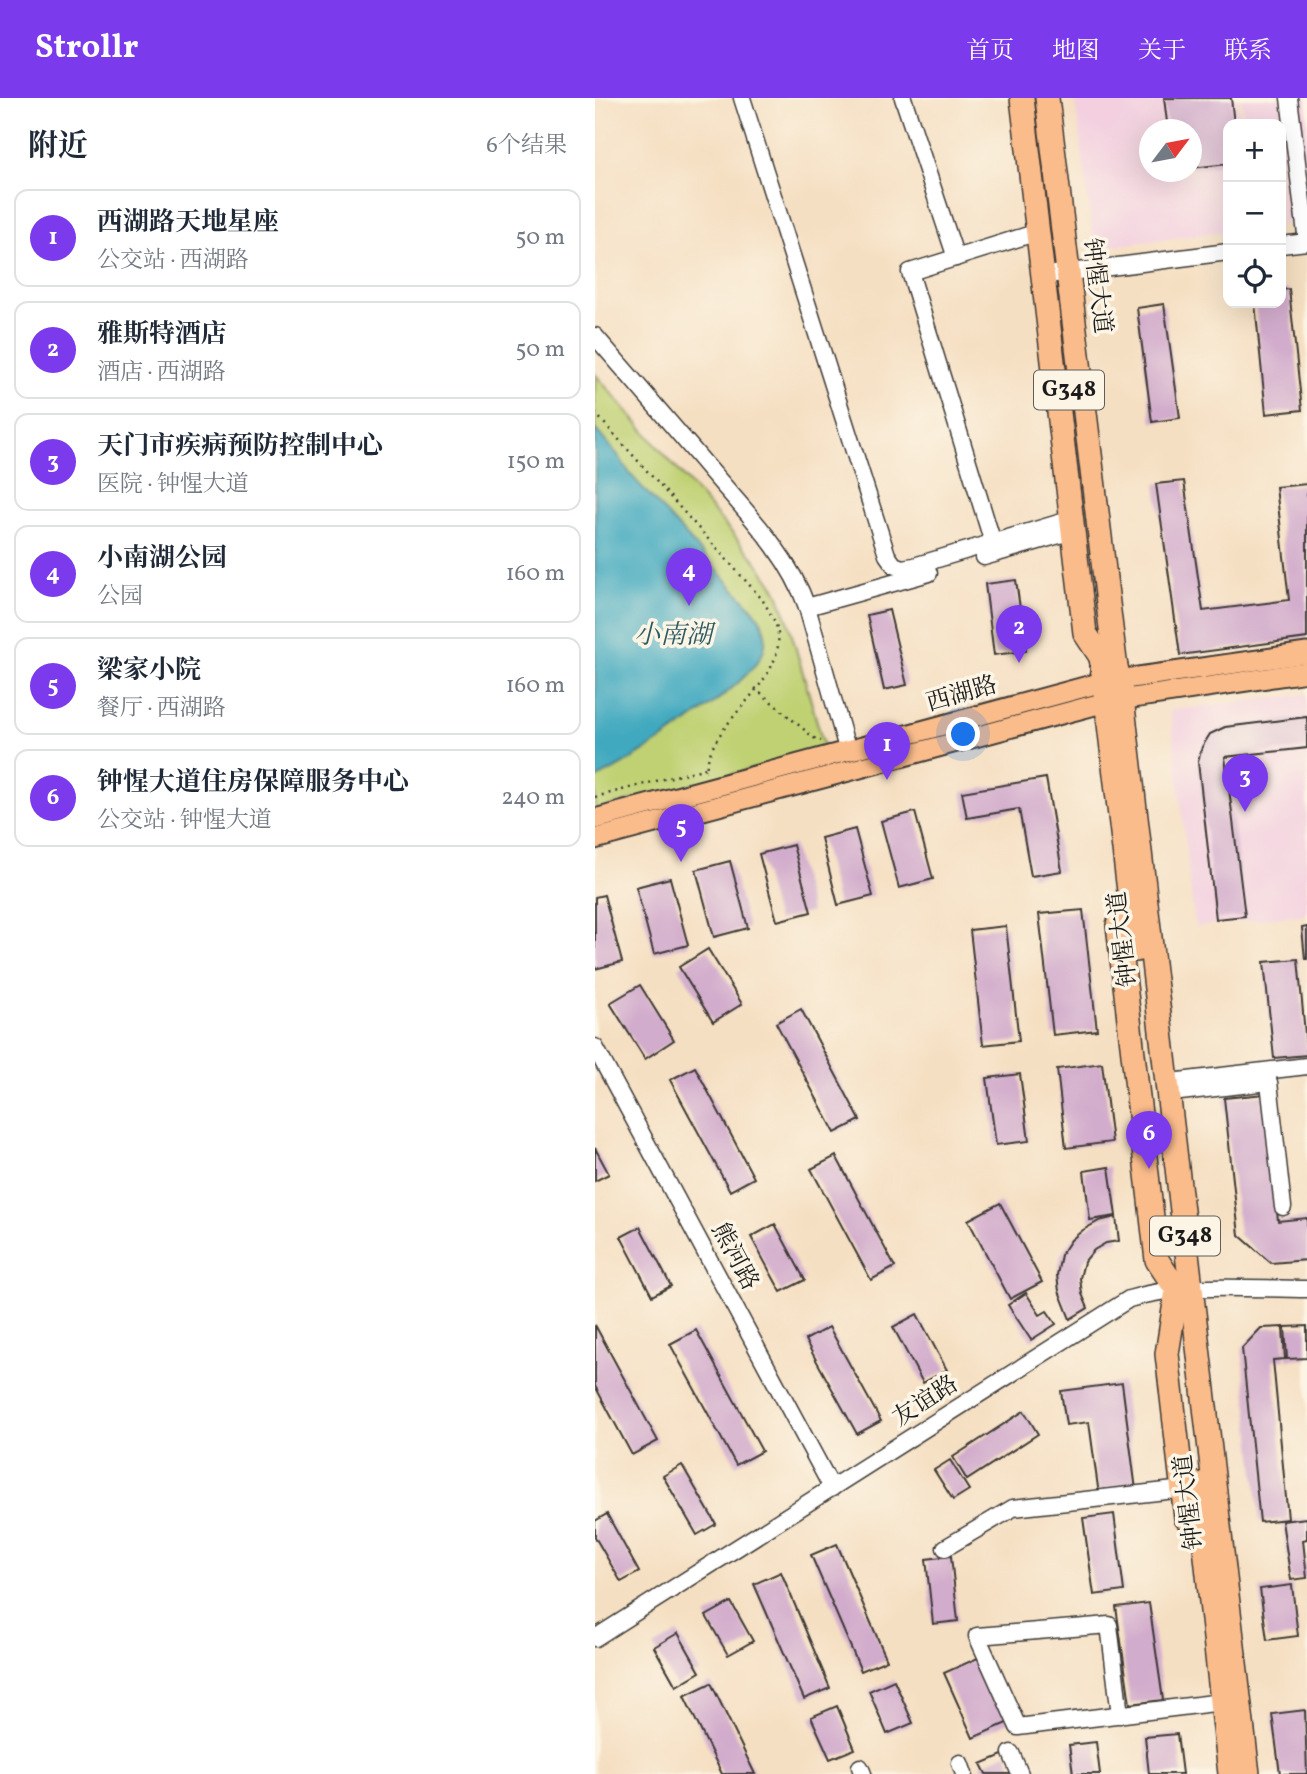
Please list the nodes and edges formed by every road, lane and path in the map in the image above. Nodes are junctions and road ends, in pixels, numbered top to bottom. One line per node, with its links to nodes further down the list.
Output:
1 (743, 98): 17 (street)
2 (903, 98): 12 (street)
3 (1022, 98): 8 (highway)
4 (1033, 98): 13 (highway, 钟惺大道 / G348)
5 (1047, 98): 13 (highway, 钟惺大道 / G348)
6 (1061, 98): 13 (highway)
7 (1289, 98): 9 (street)
8 (1038, 232): 12 (street); 16 (highway)
9 (1307, 242): 10 (street)
10 (1286, 245)
11 (1223, 253): 13 (street)
12 (956, 258): 17 (street)
13 (1068, 272): 21 (highway, 钟惺大道 / G348)
14 (595, 336): 18 (street)
15 (595, 413): 22 (path)
16 (1072, 525): 17 (street); 18 (street); 21 (highway)
17 (993, 543)
18 (807, 607): 24 (street)
19 (1307, 653): 21 (main road, 西湖路)
20 (1307, 672): 21 (main road, 西湖路)
21 (1111, 680): 23 (highway, 钟惺大道 / G348); 24 (main road, 西湖路); 29 (main road, 西湖路)
22 (755, 688): 24 (path); 25 (path)
23 (1119, 740): 32 (highway); 35 (highway, 钟惺大道 / G348); 35 (highway)
24 (848, 752): 26 (main road, 西湖路)
25 (706, 768): 26 (path); 27 (path)
26 (707, 790): 28 (main road, 西湖路)
27 (595, 797)
28 (595, 819)
29 (595, 839)
30 (595, 1047): 36 (street, 熊河路)
31 (1307, 1066): 32 (street)
32 (1180, 1087): 33 (street); 35 (highway)
33 (1283, 1207)
34 (1307, 1289): 35 (street, 友谊路)
35 (1184, 1290): 36 (street, 友谊路); 37 (highway); 46 (highway, 钟惺大道 / G348); 47 (highway)
36 (832, 1488): 39 (street, 友谊路)
37 (1191, 1488): 38 (street); 40 (highway)
38 (945, 1548)
39 (595, 1638)
40 (1215, 1703): 41 (street); 44 (highway); 45 (highway)
41 (1120, 1715): 41 (street)
42 (1011, 1753): 43 (street)
43 (1020, 1774)
44 (1216, 1774)
45 (1230, 1774)
46 (1248, 1774)
47 (1261, 1774)

